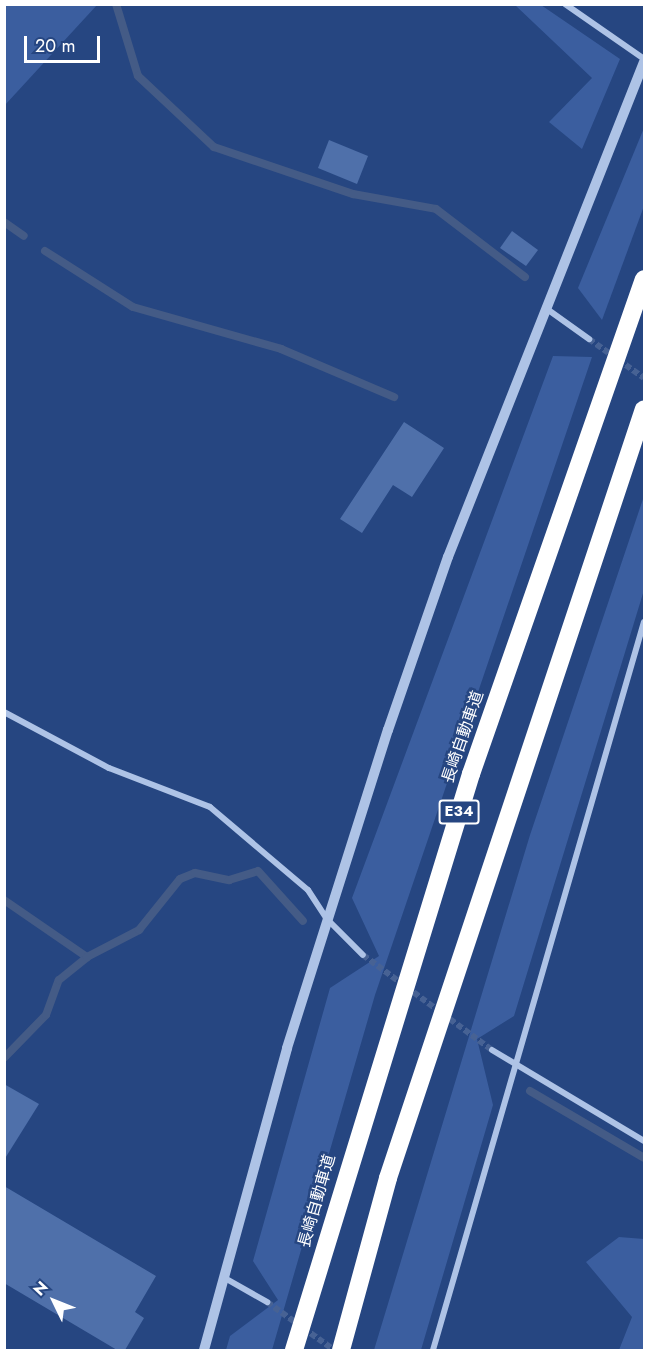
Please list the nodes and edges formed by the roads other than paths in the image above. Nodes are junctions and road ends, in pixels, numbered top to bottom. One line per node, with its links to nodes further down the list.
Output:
1 (565, 4): 2 (street)
2 (645, 61): 4 (street)
3 (645, 279): 17 (highway, 長崎自動車道 / E34)
4 (547, 309): 5 (street); 9 (street)
5 (589, 339)
6 (645, 409): 18 (highway, E34)
7 (645, 622): 12 (street)
8 (4, 712): 9 (street)
9 (326, 918): 10 (street); 14 (street)
10 (363, 955)
11 (492, 1050): 12 (street)
12 (514, 1067): 13 (street); 19 (street)
13 (645, 1141)
14 (222, 1276): 15 (street); 16 (street)
15 (267, 1302)
16 (204, 1350)
17 (294, 1350)
18 (341, 1350)
19 (433, 1350)

